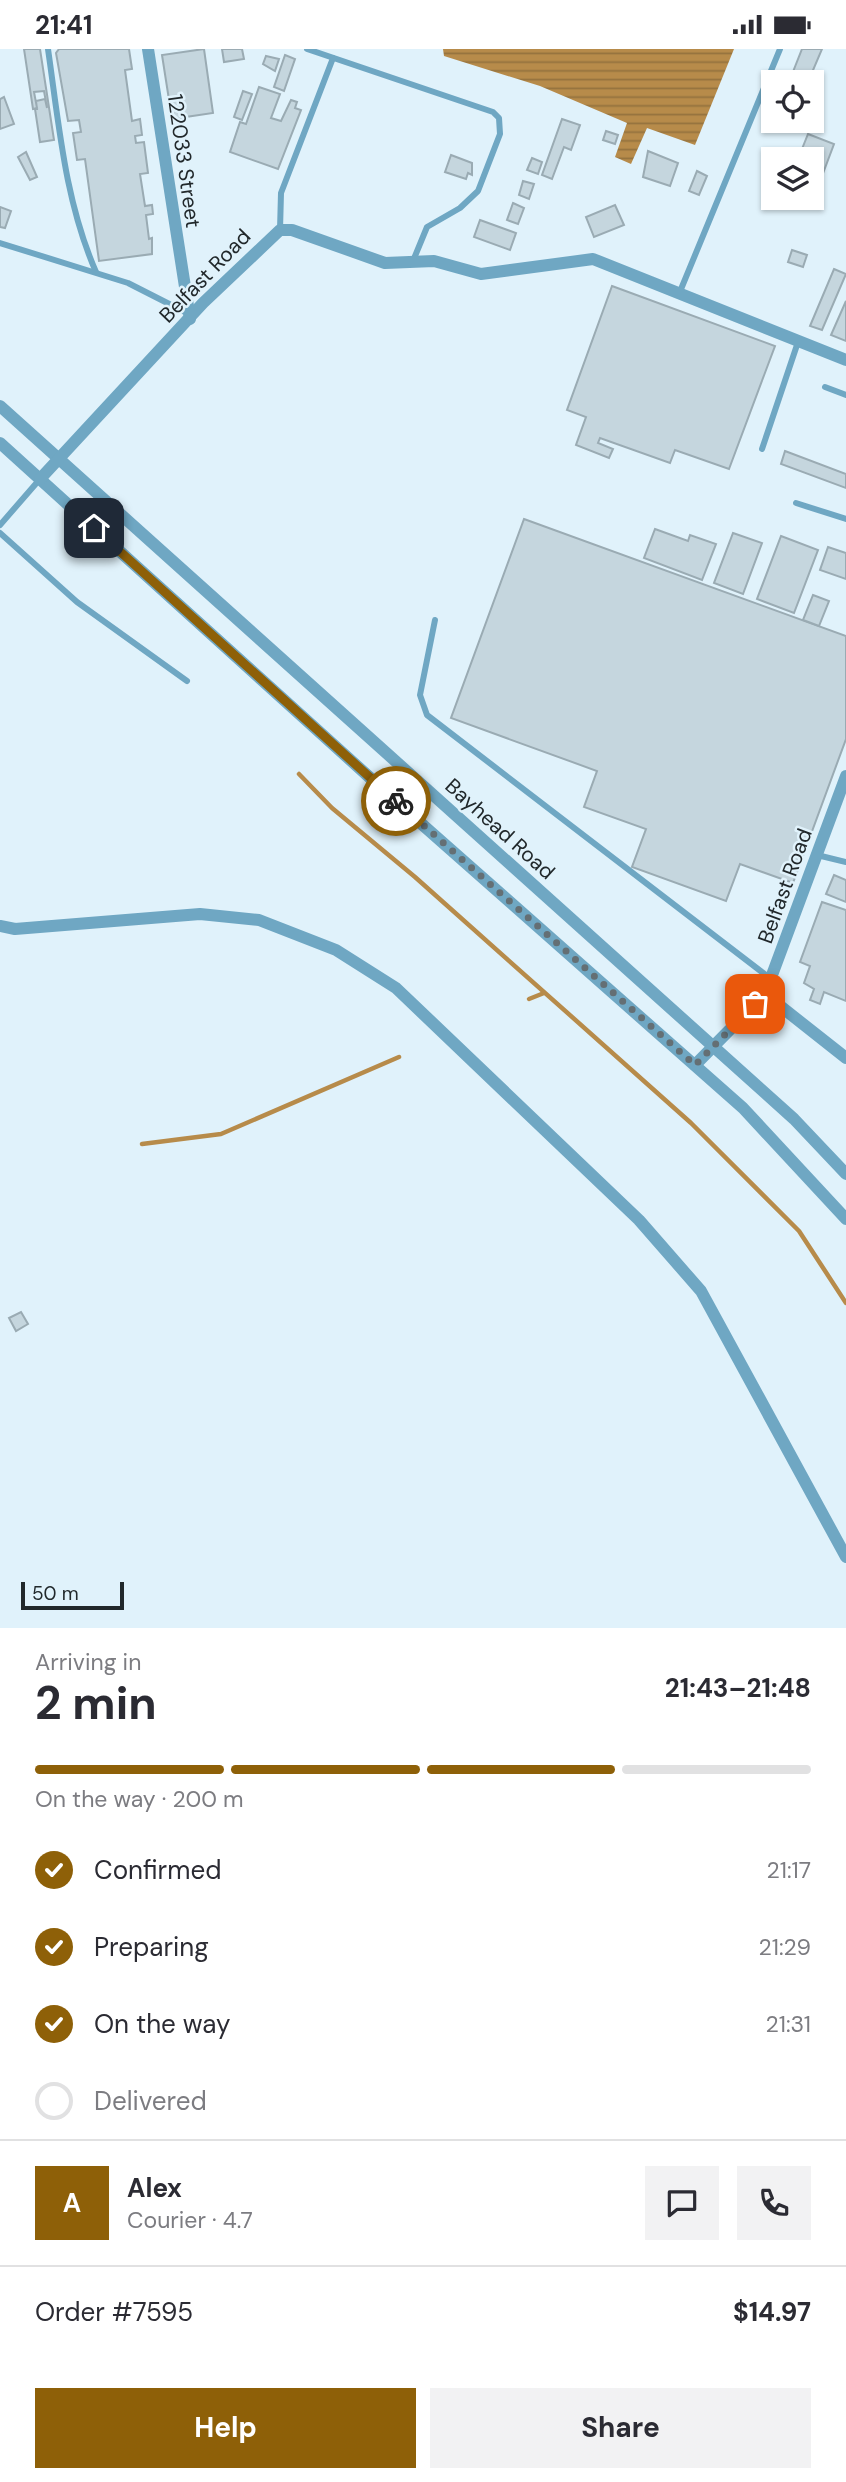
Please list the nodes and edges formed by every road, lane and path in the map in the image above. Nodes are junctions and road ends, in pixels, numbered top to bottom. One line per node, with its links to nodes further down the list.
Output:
1 (48, 49): 9 (lane)
2 (148, 49): 11 (street, 122033 Street)
3 (307, 49): 5 (lane)
4 (780, 49): 10 (lane)
5 (332, 58): 6 (lane); 8 (lane)
6 (280, 230): 8 (street, Belfast Road); 11 (street, Belfast Road)
7 (0, 243): 9 (lane)
8 (413, 261): 10 (street, Belfast Road)
9 (96, 272): 11 (lane)
10 (679, 294): 12 (street, Belfast Road)
11 (189, 317): 19 (street, Belfast Road)
12 (798, 342): 13 (street, Belfast Road); 18 (lane)
13 (846, 360)
14 (825, 387): 15 (lane)
15 (846, 395)
16 (0, 406): 19 (street, Bayhead Road)
17 (0, 443): 20 (street)
18 (762, 449)
19 (60, 459): 20 (street, Belfast Road); 33 (street, Bayhead Road)
20 (40, 479): 23 (lane); 35 (street)
21 (796, 503): 22 (lane)
22 (846, 519)
23 (0, 524)
24 (0, 533): 26 (lane)
25 (435, 620): 31 (lane)
26 (187, 681)
27 (846, 776): 28 (street, Belfast Road)
28 (817, 855): 29 (lane); 31 (street, Belfast Road)
29 (846, 862)
30 (0, 926): 38 (street)
31 (771, 979): 32 (street, Belfast Road)
32 (765, 994): 33 (street, Belfast Road); 34 (street)
33 (714, 1047): 35 (street, Belfast Road); 36 (street, Bayhead Road)
34 (846, 1058)
35 (695, 1065): 37 (street)
36 (846, 1174)
37 (846, 1219)
38 (846, 1557)

